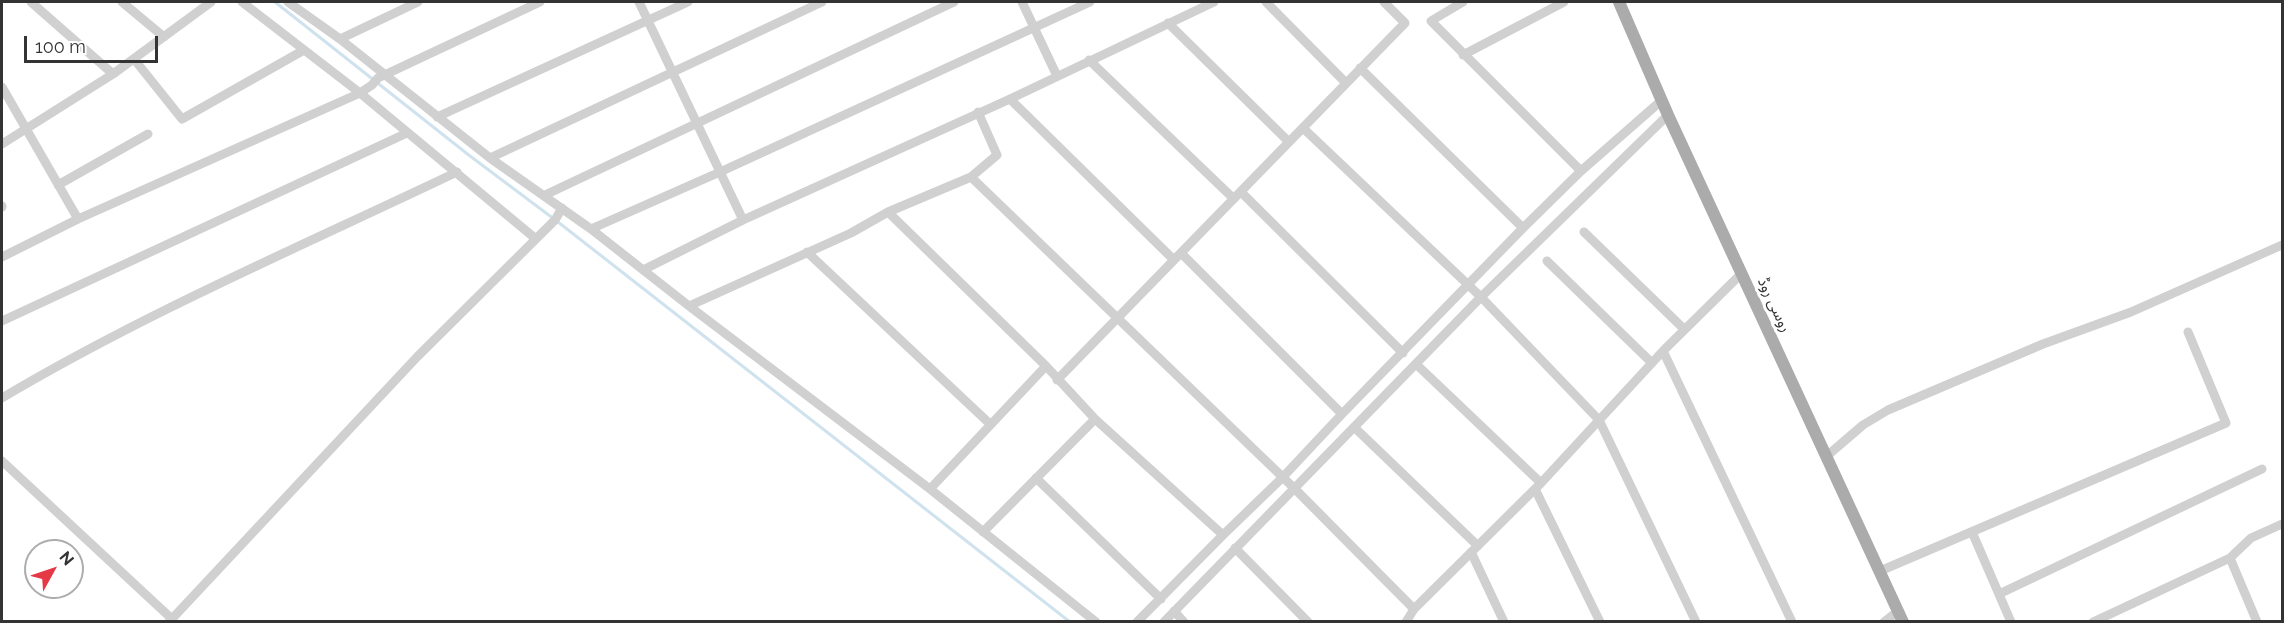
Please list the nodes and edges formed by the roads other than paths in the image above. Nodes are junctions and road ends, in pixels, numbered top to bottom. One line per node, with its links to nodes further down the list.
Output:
1 (32, 2): 31 (street)
2 (122, 2): 23 (street)
3 (211, 2): 23 (street)
4 (242, 2): 25 (street)
5 (288, 2): 24 (street)
6 (418, 2): 24 (street)
7 (540, 2): 33 (street)
8 (639, 2): 20 (street)
9 (688, 2): 20 (street)
10 (822, 2): 30 (street)
11 (954, 2): 42 (street)
12 (1022, 2): 22 (street)
13 (1090, 2): 22 (street)
14 (1214, 2): 21 (street)
15 (1266, 2): 34 (street)
16 (1384, 2): 29 (street)
17 (1463, 2): 26 (street)
18 (1564, 2): 26 (street)
19 (1619, 2): 38 (main road, روسی روڈ)
20 (648, 20): 30 (street); 41 (street)
21 (1168, 23): 28 (street); 47 (street)
22 (1034, 28): 32 (street); 52 (street)
23 (164, 37): 27 (street)
24 (340, 39): 33 (street)
25 (304, 50): 27 (street); 36 (street)
26 (1463, 55): 50 (street)
27 (134, 59): 31 (street)
28 (1089, 60): 32 (street); 57 (street)
29 (1360, 68): 34 (street); 62 (street)
30 (672, 72): 42 (street); 49 (street)
31 (113, 74): 44 (street)
32 (1057, 76): 37 (street)
33 (379, 79): 36 (street); 41 (street)
34 (1346, 83): 43 (street)
35 (2, 87): 44 (street)
36 (360, 93): 45 (street); 60 (street)
37 (1010, 99): 39 (street); 69 (street)
38 (1662, 100): 40 (main road, روسی روڈ); 50 (street)
39 (978, 112): 53 (street); 61 (street)
40 (1668, 115): 72 (main road, روسی روڈ); 74 (street)
41 (437, 117): 49 (street)
42 (695, 123): 52 (street); 56 (street)
43 (1303, 128): 47 (street); 73 (street)
44 (26, 130): 48 (street); 54 (street)
45 (407, 133): 51 (street); 77 (street)
46 (148, 134): 54 (street)
47 (1289, 141): 55 (street)
48 (2, 144)
49 (490, 158): 56 (street)
50 (1581, 171): 62 (street)
51 (456, 172): 65 (street); 86 (street)
52 (720, 172): 61 (street); 63 (street)
53 (971, 177): 59 (street); 76 (street)
54 (58, 185): 60 (street)
55 (1241, 192): 57 (street); 81 (street)
56 (545, 195): 58 (street)
57 (1234, 199): 69 (street)
58 (561, 212): 63 (street); 65 (street)
59 (888, 212): 67 (street); 84 (street)
60 (78, 219): 68 (street)
61 (743, 220): 71 (street)
62 (1523, 228): 73 (street)
63 (591, 229): 71 (street)
64 (1584, 232): 78 (street)
65 (539, 236): 113 (street)
66 (2283, 245): 92 (street)
67 (807, 252): 75 (street); 90 (street)
68 (2, 257)
69 (1178, 257): 76 (street); 87 (street)
70 (1547, 261): 82 (street)
71 (643, 270): 75 (street)
72 (1743, 273): 78 (street); 92 (main road, روسی روڈ)
73 (1468, 286): 74 (street); 81 (street)
74 (1481, 297): 83 (street); 89 (street)
75 (689, 306): 98 (street)
76 (1117, 319): 85 (street); 96 (street)
77 (2, 321)
78 (1684, 329): 80 (street)
79 (2188, 332): 102 (street)
80 (1663, 351): 82 (street); 123 (street)
81 (1403, 353): 87 (street)
82 (1652, 363): 89 (street)
83 (1416, 364): 91 (street); 97 (street)
84 (1046, 366): 85 (street); 90 (street)
85 (1057, 380): 88 (street)
86 (2, 398)
87 (1341, 414): 96 (street)
88 (1095, 419): 95 (street); 103 (street)
89 (1599, 420): 97 (street); 122 (street)
90 (990, 424): 98 (street)
91 (1354, 427): 99 (street); 105 (street)
92 (1827, 455): 107 (main road, روسی روڈ)
93 (2, 461): 113 (street)
94 (2262, 469): 108 (street)
95 (1036, 478): 101 (street); 109 (street)
96 (1282, 478): 99 (street); 103 (street)
97 (1538, 486): 105 (street); 121 (street)
98 (930, 489): 101 (street)
99 (1295, 489): 104 (street); 110 (street)
100 (2283, 524): 106 (street)
101 (983, 532): 114 (street)
102 (1972, 532): 107 (street); 108 (street)
103 (1222, 535): 109 (street)
104 (1235, 548): 111 (street); 118 (street)
105 (1475, 549): 110 (street); 120 (street)
106 (2230, 558): 126 (street); 127 (street)
107 (1880, 571): 112 (main road, روسی روڈ)
108 (1999, 594): 125 (street)
109 (1161, 599): 115 (street)
110 (1414, 609): 119 (street)
111 (1174, 611): 116 (street); 117 (street)
112 (1901, 616): 124 (street)
113 (170, 620)
114 (1096, 621)
115 (1137, 621)
116 (1164, 621)
117 (1184, 621)
118 (1308, 621)
119 (1407, 621)
120 (1504, 621)
121 (1600, 621)
122 (1696, 621)
123 (1792, 621)
124 (1884, 621)
125 (2011, 621)
126 (2093, 621)
127 (2255, 621)

